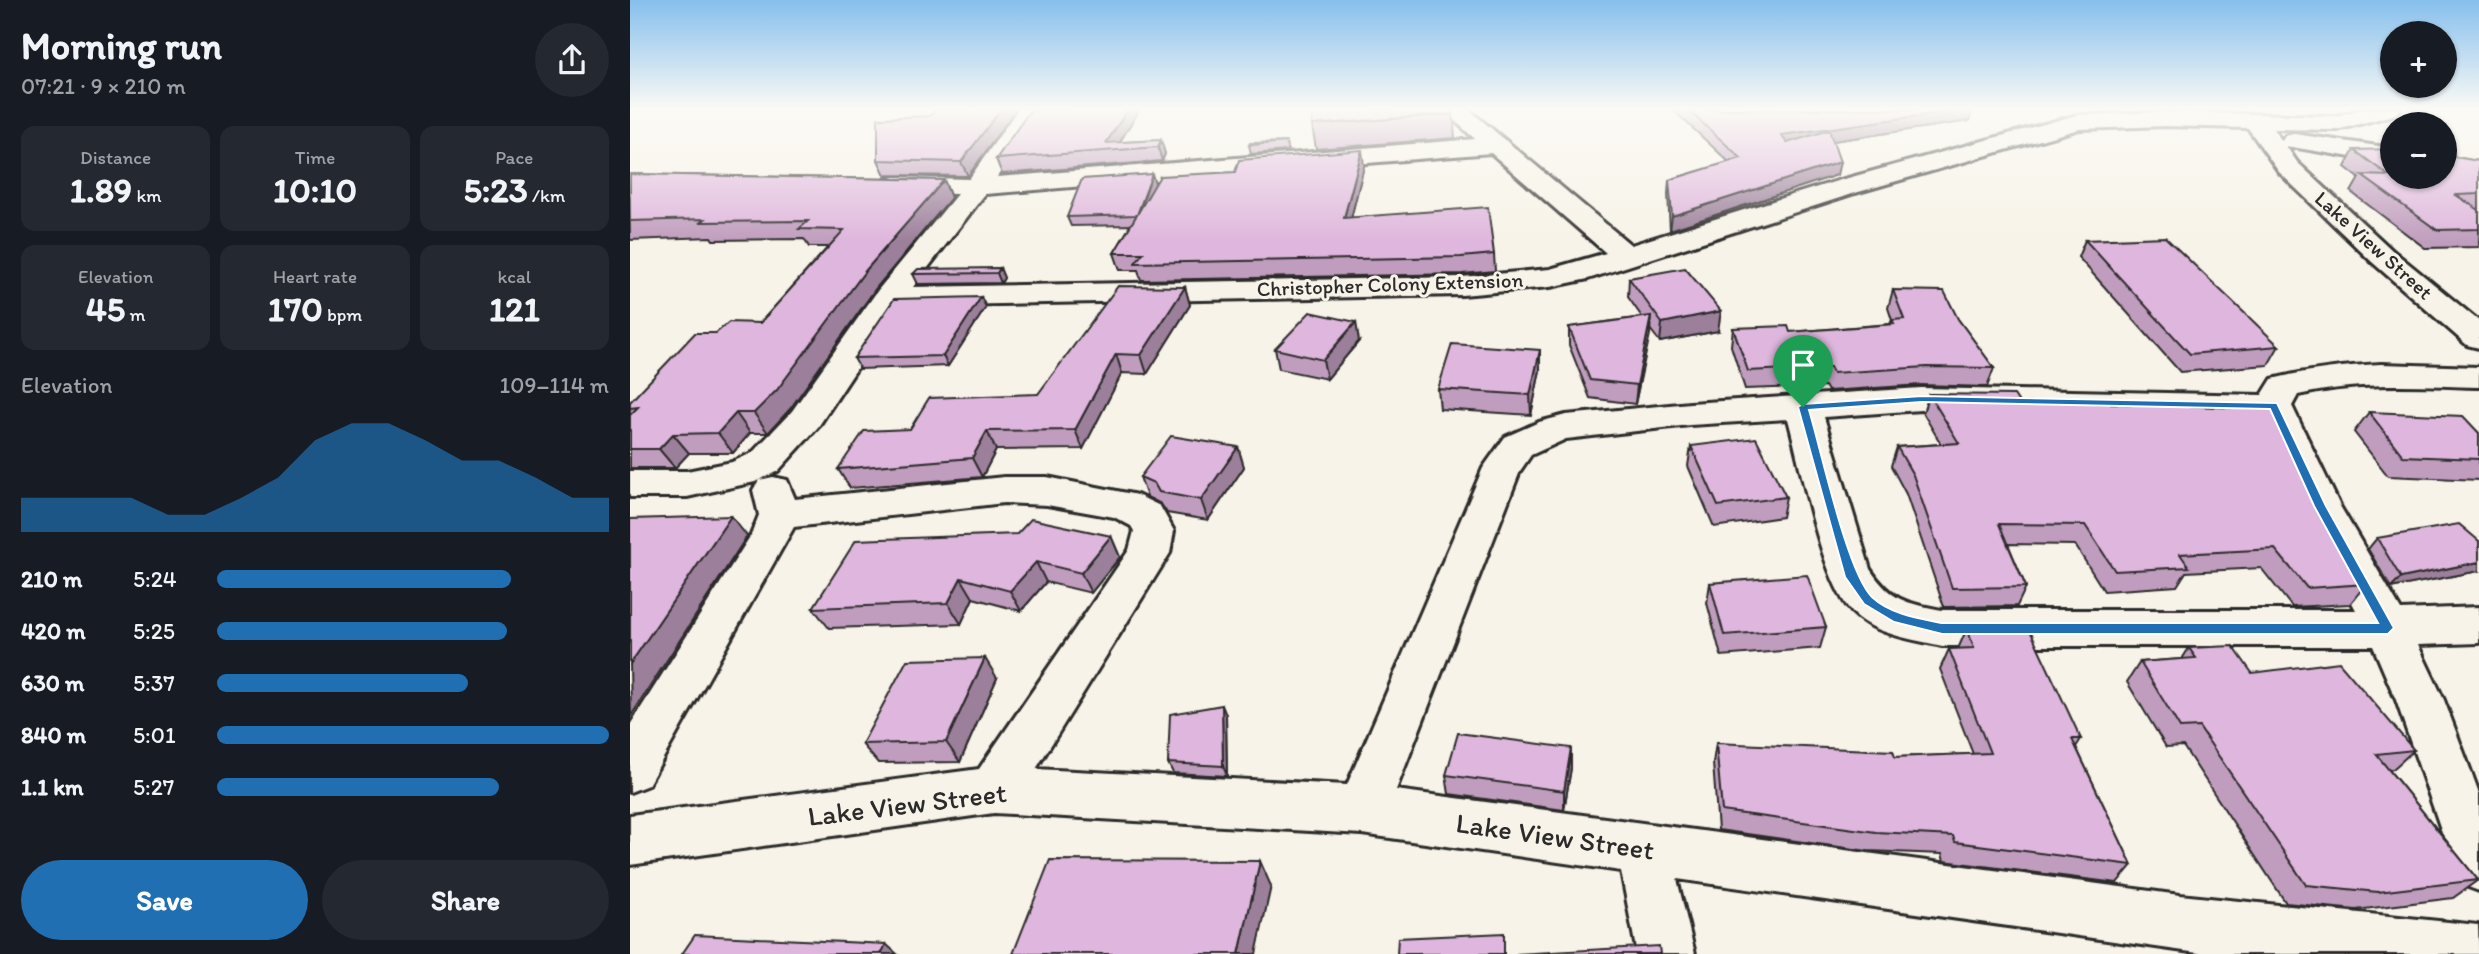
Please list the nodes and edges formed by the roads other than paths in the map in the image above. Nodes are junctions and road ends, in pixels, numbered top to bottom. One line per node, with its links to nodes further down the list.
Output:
1 (1000, 154): 7 (street)
2 (1392, 154): 7 (street)
3 (1507, 154): 8 (street)
4 (1968, 154): 8 (street, Christopher Colony Extension)
5 (2278, 154): 10 (street, Lake View Street)
6 (866, 185): 7 (street)
7 (977, 187): 9 (street)
8 (1628, 257): 9 (street, Christopher Colony Extension)
9 (890, 297): 14 (street)
10 (2479, 338)
11 (2479, 377): 12 (street)
12 (2274, 406): 13 (street); 18 (street)
13 (1803, 407): 18 (street); 21 (street)
14 (765, 462): 15 (street); 16 (street)
15 (630, 484)
16 (779, 515): 19 (street); 20 (street)
17 (2479, 625): 18 (street)
18 (2388, 628): 24 (street)
19 (630, 769)
20 (994, 790): 21 (street, Lake View Street); 22 (street, Lake View Street)
21 (1362, 810): 23 (street, Lake View Street)
22 (630, 840)
23 (1643, 848): 25 (street); 26 (street, Lake View Street)
24 (2479, 865)
25 (1666, 954)
26 (2478, 954)

